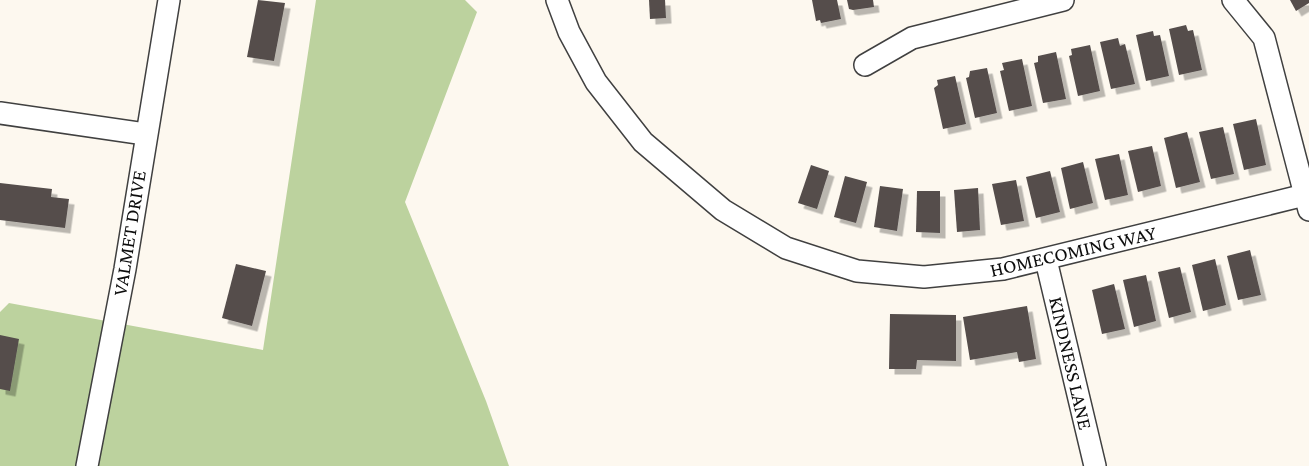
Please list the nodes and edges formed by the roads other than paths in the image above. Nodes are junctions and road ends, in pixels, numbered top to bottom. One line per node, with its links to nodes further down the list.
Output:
1 (169, 0): 7 (street, VALMET DRIVE)
2 (557, 0): 9 (street, HOMECOMING WAY)
3 (1063, 0): 5 (street)
4 (1233, 0): 8 (street)
5 (866, 65)
6 (0, 113): 7 (street)
7 (145, 134): 10 (street, VALMET DRIVE)
8 (1308, 200): 9 (street, HOMECOMING WAY)
9 (1046, 260): 11 (street, KINDNESS LANE)
10 (87, 466)
11 (1095, 466)

